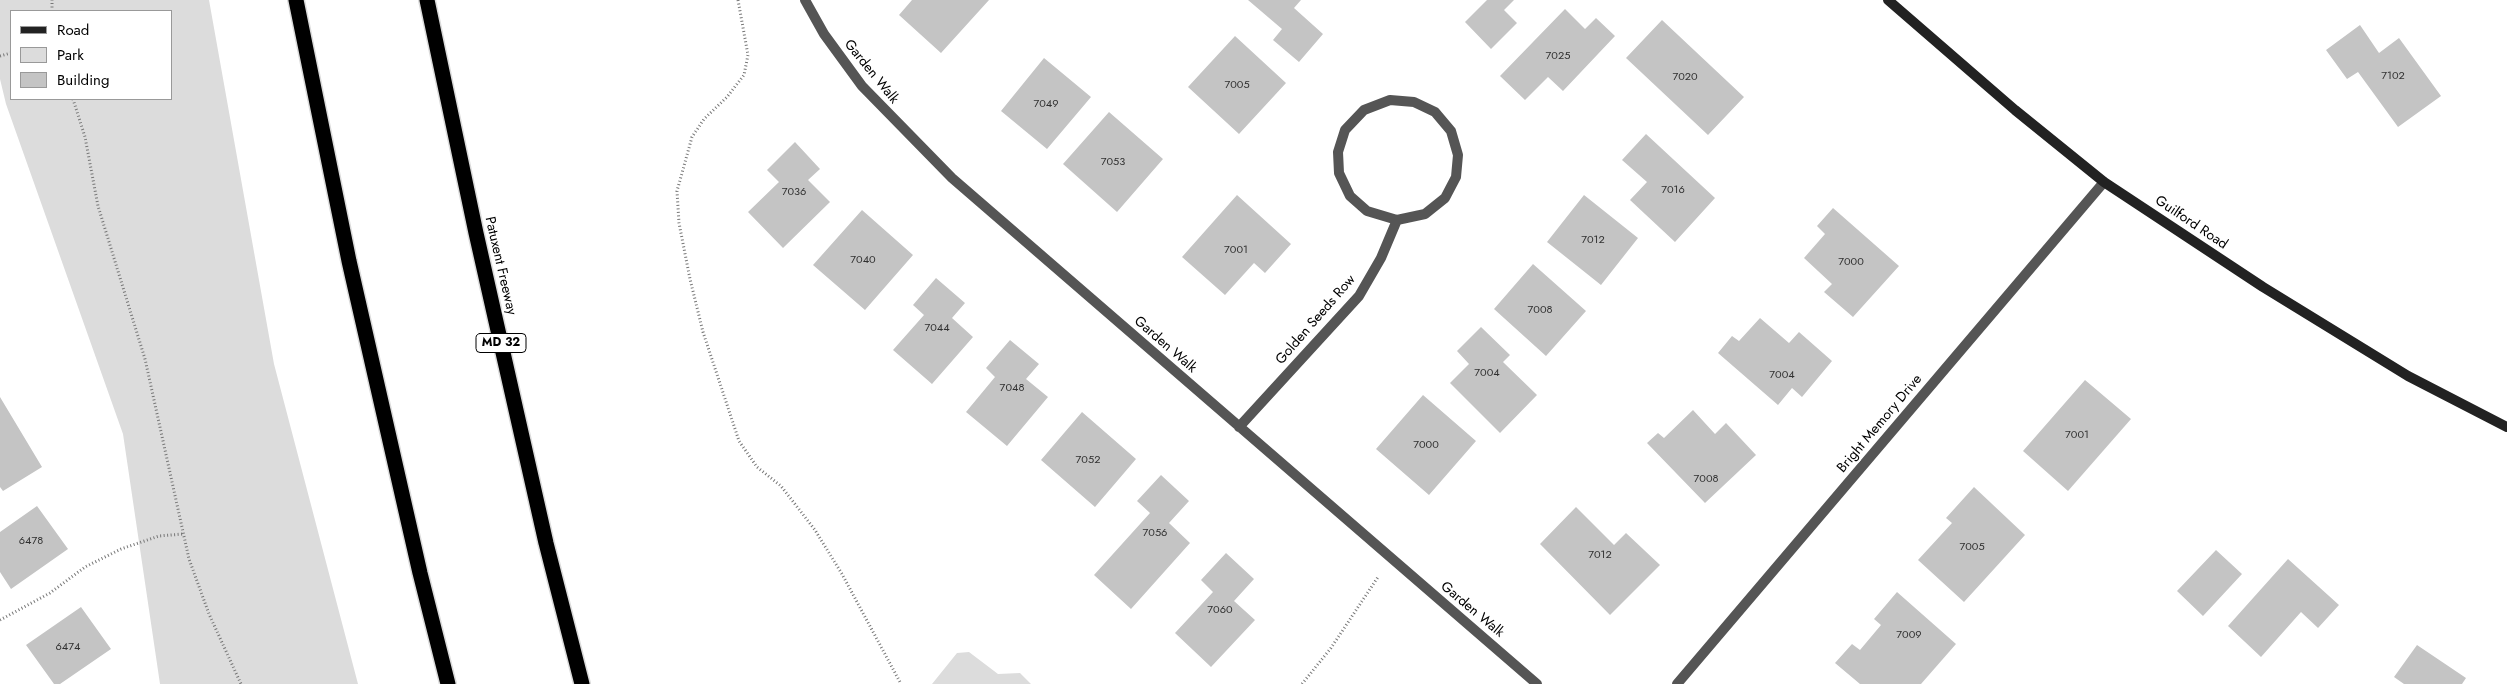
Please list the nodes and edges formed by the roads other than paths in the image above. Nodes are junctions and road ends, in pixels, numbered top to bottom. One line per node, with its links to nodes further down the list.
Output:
1 (296, 0): 9 (highway)
2 (427, 0): 10 (highway, Patuxent Freeway / MD 32)
3 (805, 0): 8 (street, Garden Walk)
4 (1888, 0): 5 (main road, Guilford Road)
5 (2104, 182): 7 (main road, Guilford Road); 12 (street, Bright Memory Drive)
6 (1398, 220): 6 (street); 8 (street, Golden Seeds Row)
7 (2507, 427)
8 (1239, 428): 11 (street, Garden Walk)
9 (448, 684)
10 (582, 684)
11 (1537, 684)
12 (1677, 684)

